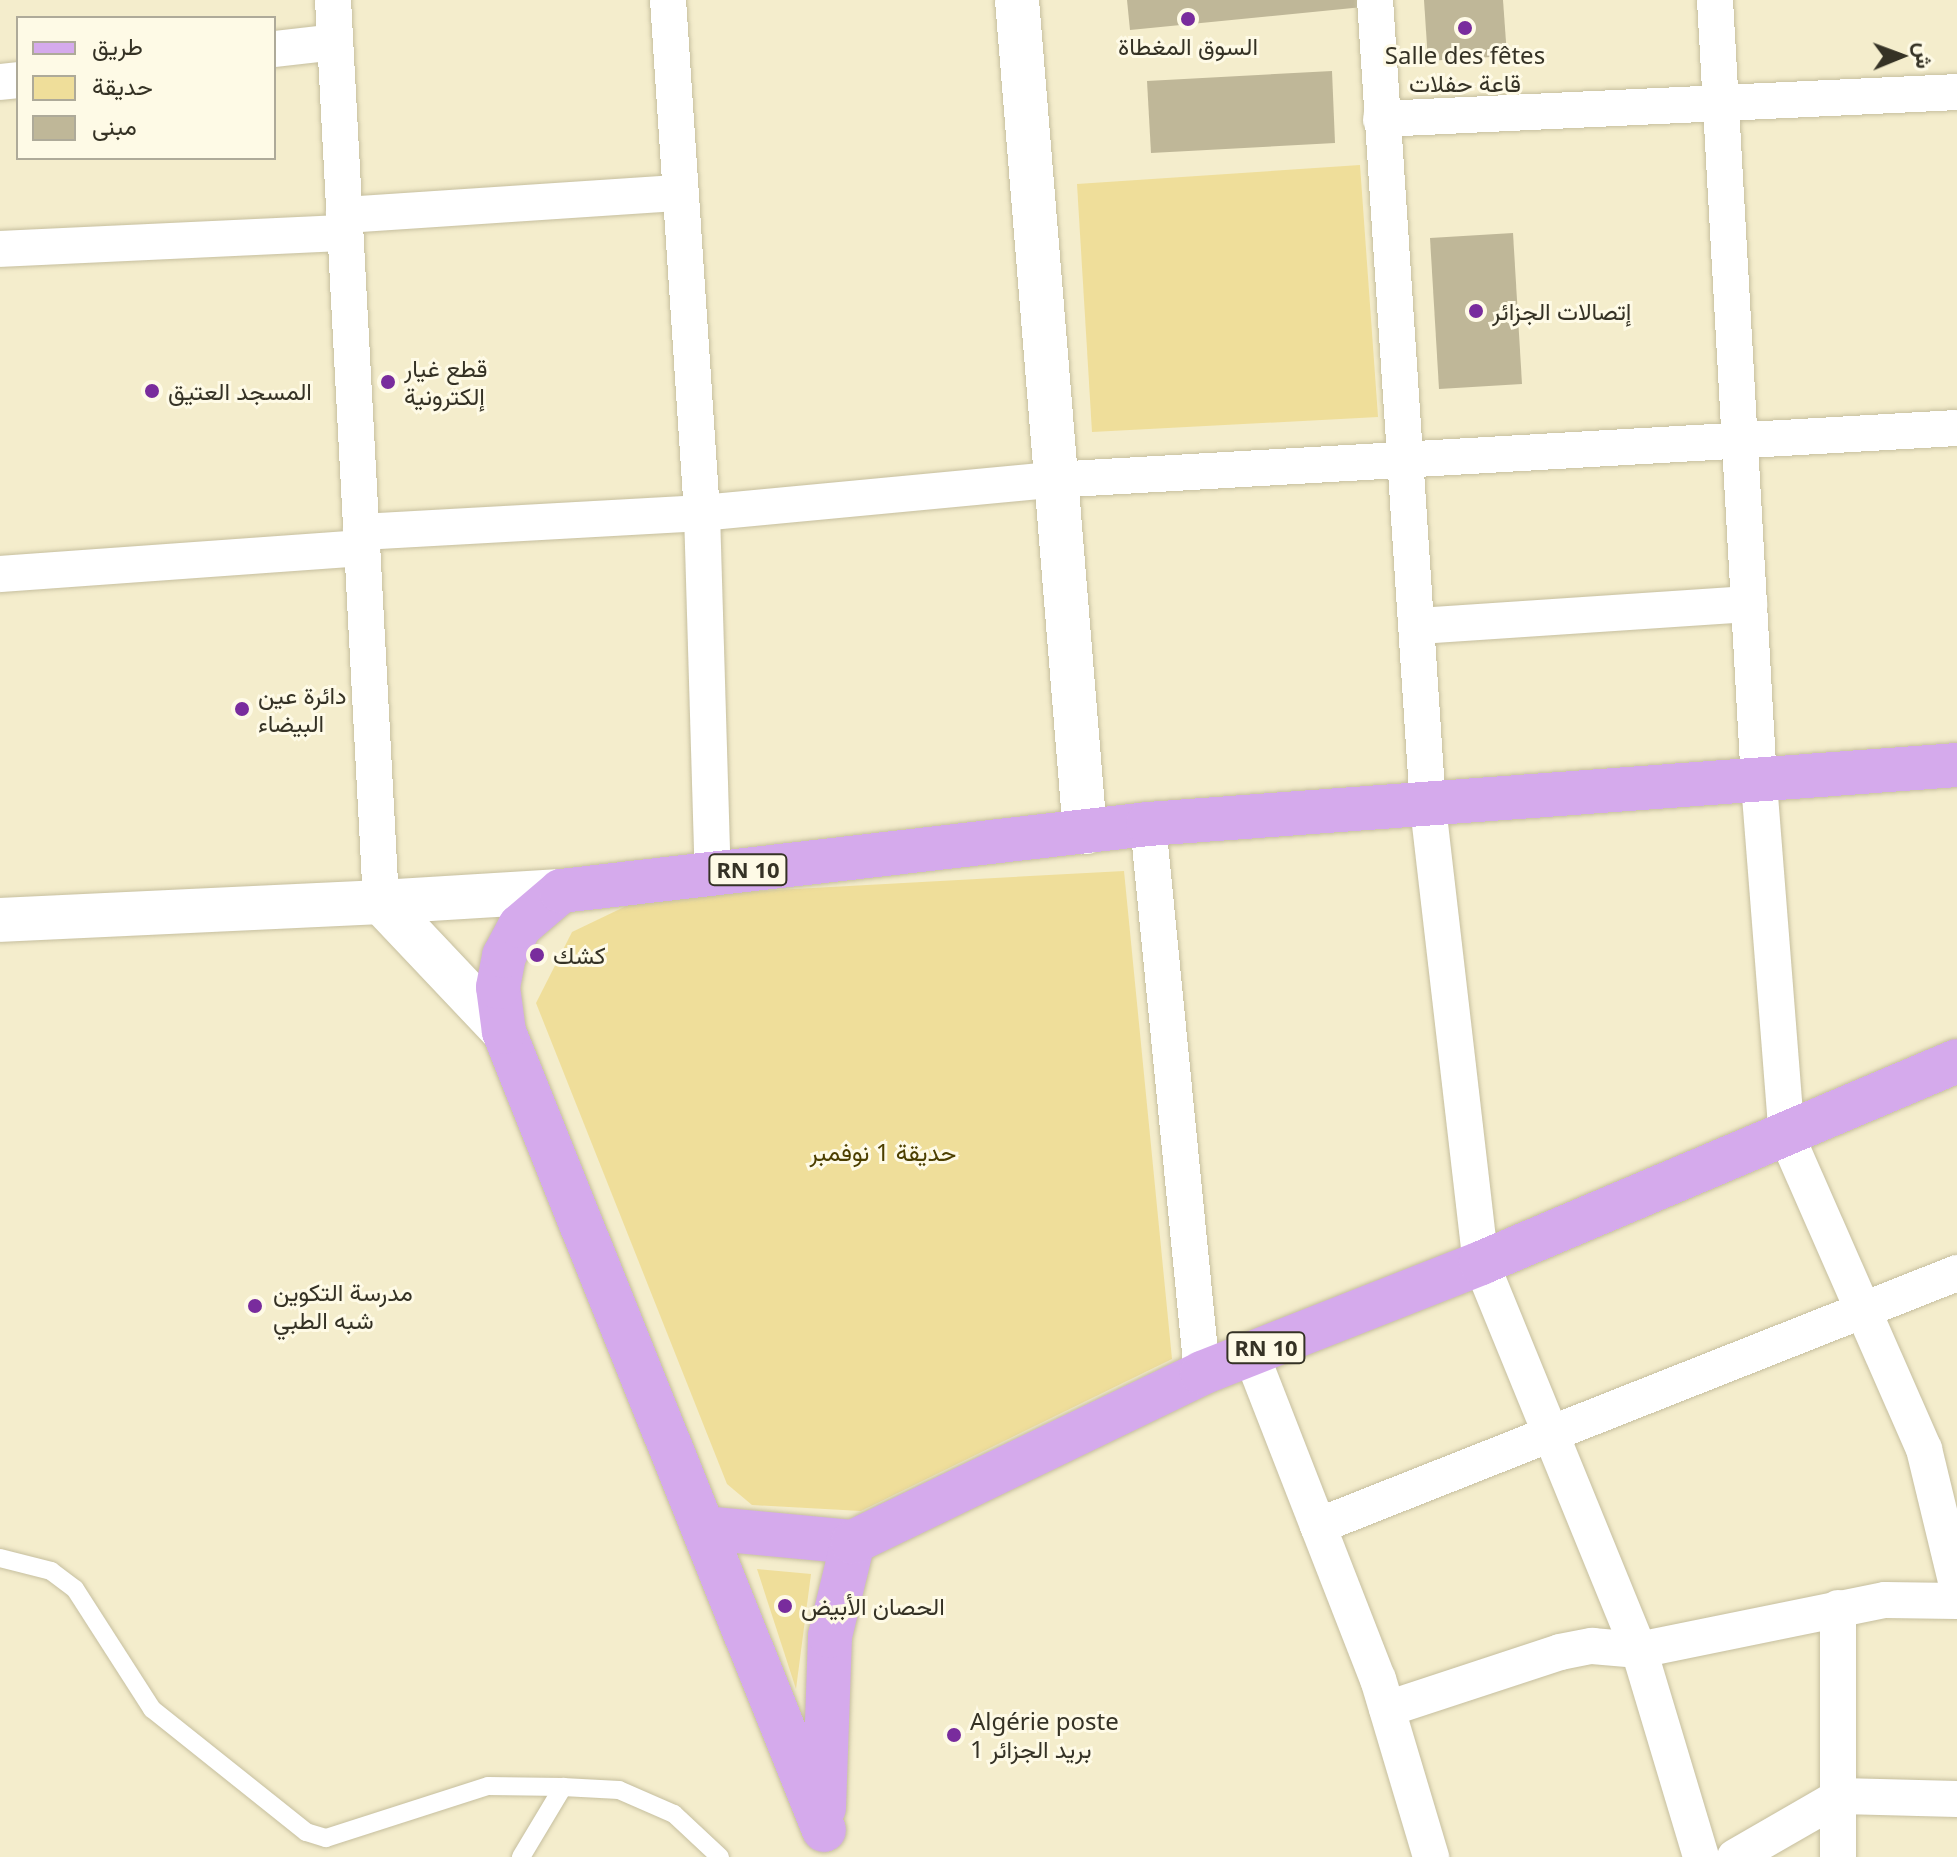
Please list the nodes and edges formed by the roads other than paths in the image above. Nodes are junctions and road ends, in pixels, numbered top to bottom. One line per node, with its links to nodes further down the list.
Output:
1 (333, 0): 6 (street)
2 (668, 0): 11 (street)
3 (1017, 0): 17 (street)
4 (1375, 0): 10 (street)
5 (1715, 0): 9 (street)
6 (335, 42): 7 (street); 12 (street)
7 (276, 49)
8 (1957, 92): 9 (street)
9 (1720, 107): 10 (street); 15 (street)
10 (1381, 119): 16 (street)
11 (677, 193): 12 (street); 18 (street)
12 (344, 224): 13 (street); 19 (street)
13 (0, 249)
14 (1957, 428): 15 (street)
15 (1739, 439): 16 (street); 21 (street)
16 (1402, 458): 17 (street); 22 (street)
17 (1052, 480): 18 (street); 27 (street)
18 (702, 513): 19 (street); 28 (street)
19 (362, 540): 20 (street); 30 (street)
20 (0, 574)
21 (1749, 604): 22 (street); 24 (street)
22 (1418, 626): 25 (street)
23 (1957, 765): 24 (main road, RN 10)
24 (1759, 783): 25 (main road, RN 10); 34 (street)
25 (1428, 807): 26 (main road, RN 10); 35 (street)
26 (1148, 824): 27 (main road, RN 10); 39 (street)
27 (1085, 832): 28 (main road, RN 10)
28 (713, 874): 29 (main road, RN 10)
29 (561, 891): 30 (street); 32 (main road)
30 (381, 902): 31 (street); 32 (street)
31 (0, 920)
32 (504, 1032): 42 (main road)
33 (1957, 1061): 34 (main road, RN 10)
34 (1787, 1137): 35 (main road, RN 10); 37 (street)
35 (1481, 1263): 38 (main road, RN 10); 40 (street)
36 (1957, 1273): 37 (street)
37 (1861, 1308): 40 (street); 45 (street)
38 (1251, 1354): 39 (main road, RN 10); 41 (street)
39 (1202, 1373): 43 (main road, RN 10)
40 (1550, 1431): 41 (street); 48 (street)
41 (1318, 1526): 49 (street)
42 (704, 1528): 43 (main road); 53 (main road)
43 (853, 1542): 53 (main road)
44 (0, 1558): 50 (lane)
45 (1957, 1585)
46 (1957, 1601): 47 (street)
47 (1838, 1608): 48 (street); 51 (street)
48 (1639, 1650): 49 (street); 57 (street)
49 (1387, 1709): 56 (street)
50 (563, 1787): 54 (lane); 55 (lane)
51 (1841, 1796): 52 (street); 58 (street); 59 (street)
52 (1957, 1799)
53 (825, 1848)
54 (521, 1857)
55 (720, 1857)
56 (1431, 1857)
57 (1701, 1857)
58 (1735, 1857)
59 (1838, 1857)

